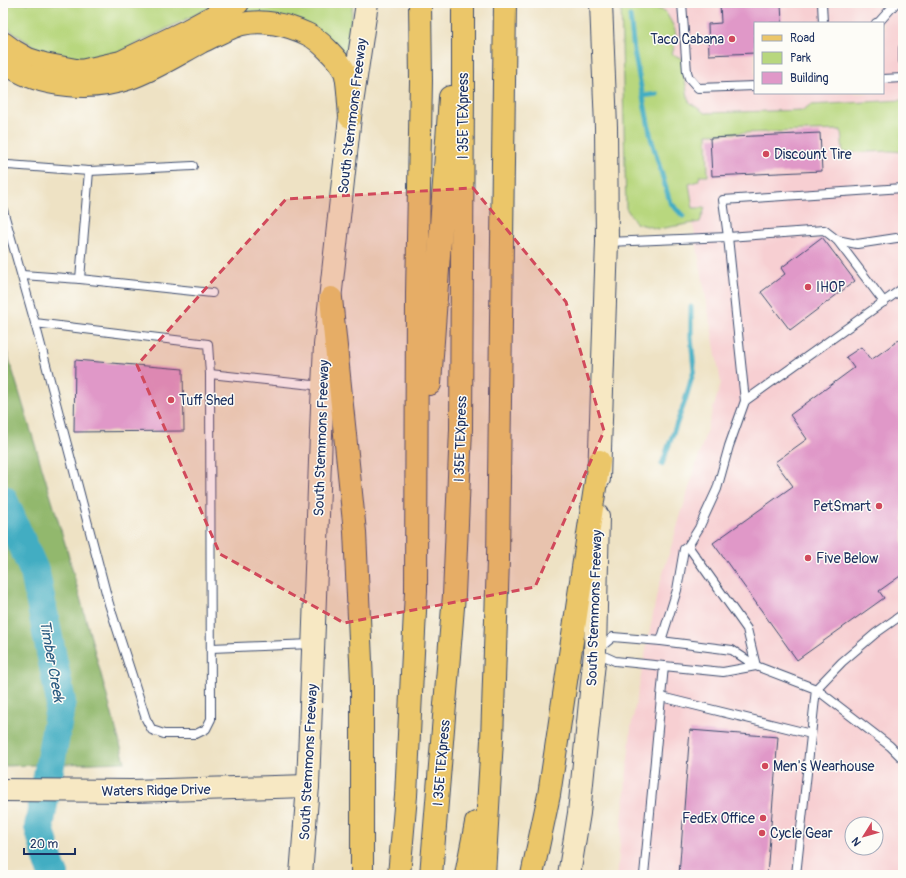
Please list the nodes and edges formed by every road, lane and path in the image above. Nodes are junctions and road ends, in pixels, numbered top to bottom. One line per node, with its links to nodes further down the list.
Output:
1 (238, 3): 13 (main road)
2 (367, 3): 20 (main road, South Stemmons Freeway)
3 (420, 3): 42 (main road)
4 (456, 3): 42 (main road)
5 (463, 3): 60 (main road, I 35E TEXpress)
6 (505, 3): 53 (main road)
7 (601, 3): 29 (main road, South Stemmons Freeway)
8 (682, 3): 19 (lane)
9 (822, 3): 11 (lane)
10 (896, 3): 12 (lane)
11 (823, 22)
12 (879, 22)
13 (3, 43)
14 (903, 48): 16 (lane)
15 (3, 61): 20 (main road)
16 (903, 61)
17 (903, 78): 18 (lane)
18 (884, 79)
19 (754, 86)
20 (350, 117): 34 (main road, South Stemmons Freeway)
21 (193, 166): 23 (lane)
22 (3, 167): 23 (lane)
23 (89, 171): 31 (lane)
24 (903, 188): 26 (lane)
25 (3, 210): 30 (lane)
26 (728, 237): 28 (lane); 29 (lane); 39 (lane)
27 (903, 237): 28 (lane)
28 (837, 240): 35 (lane)
29 (607, 242): 40 (main road, South Stemmons Freeway)
30 (22, 275): 31 (lane); 36 (lane)
31 (80, 279): 33 (lane)
32 (903, 288): 35 (lane)
33 (212, 293)
34 (331, 298): 38 (main road, South Stemmons Freeway); 58 (main road)
35 (884, 302): 39 (lane)
36 (36, 324): 37 (lane); 46 (lane)
37 (210, 374): 38 (lane); 46 (lane)
38 (323, 386): 45 (main road, South Stemmons Freeway)
39 (745, 401): 41 (lane)
40 (599, 461): 47 (main road, South Stemmons Freeway); 63 (main road)
41 (688, 546): 44 (lane); 49 (lane)
42 (416, 590): 59 (main road)
43 (903, 614): 50 (lane)
44 (661, 641): 47 (lane); 49 (lane)
45 (314, 644): 46 (lane); 55 (main road, South Stemmons Freeway)
46 (210, 648)
47 (595, 652): 48 (lane); 64 (main road, South Stemmons Freeway)
48 (664, 666): 49 (lane); 51 (lane)
49 (756, 666): 50 (lane)
50 (816, 689): 52 (lane); 54 (lane)
51 (661, 697): 52 (lane); 65 (lane)
52 (811, 734): 66 (lane)
53 (492, 740): 61 (main road); 62 (main road)
54 (903, 759)
55 (308, 786): 56 (main road, Waters Ridge Drive); 57 (main road, South Stemmons Freeway)
56 (3, 790)
57 (301, 875)
58 (362, 875)
59 (399, 875)
60 (432, 875)
61 (466, 875)
62 (484, 875)
63 (532, 875)
64 (569, 875)
65 (644, 875)
66 (796, 875)

